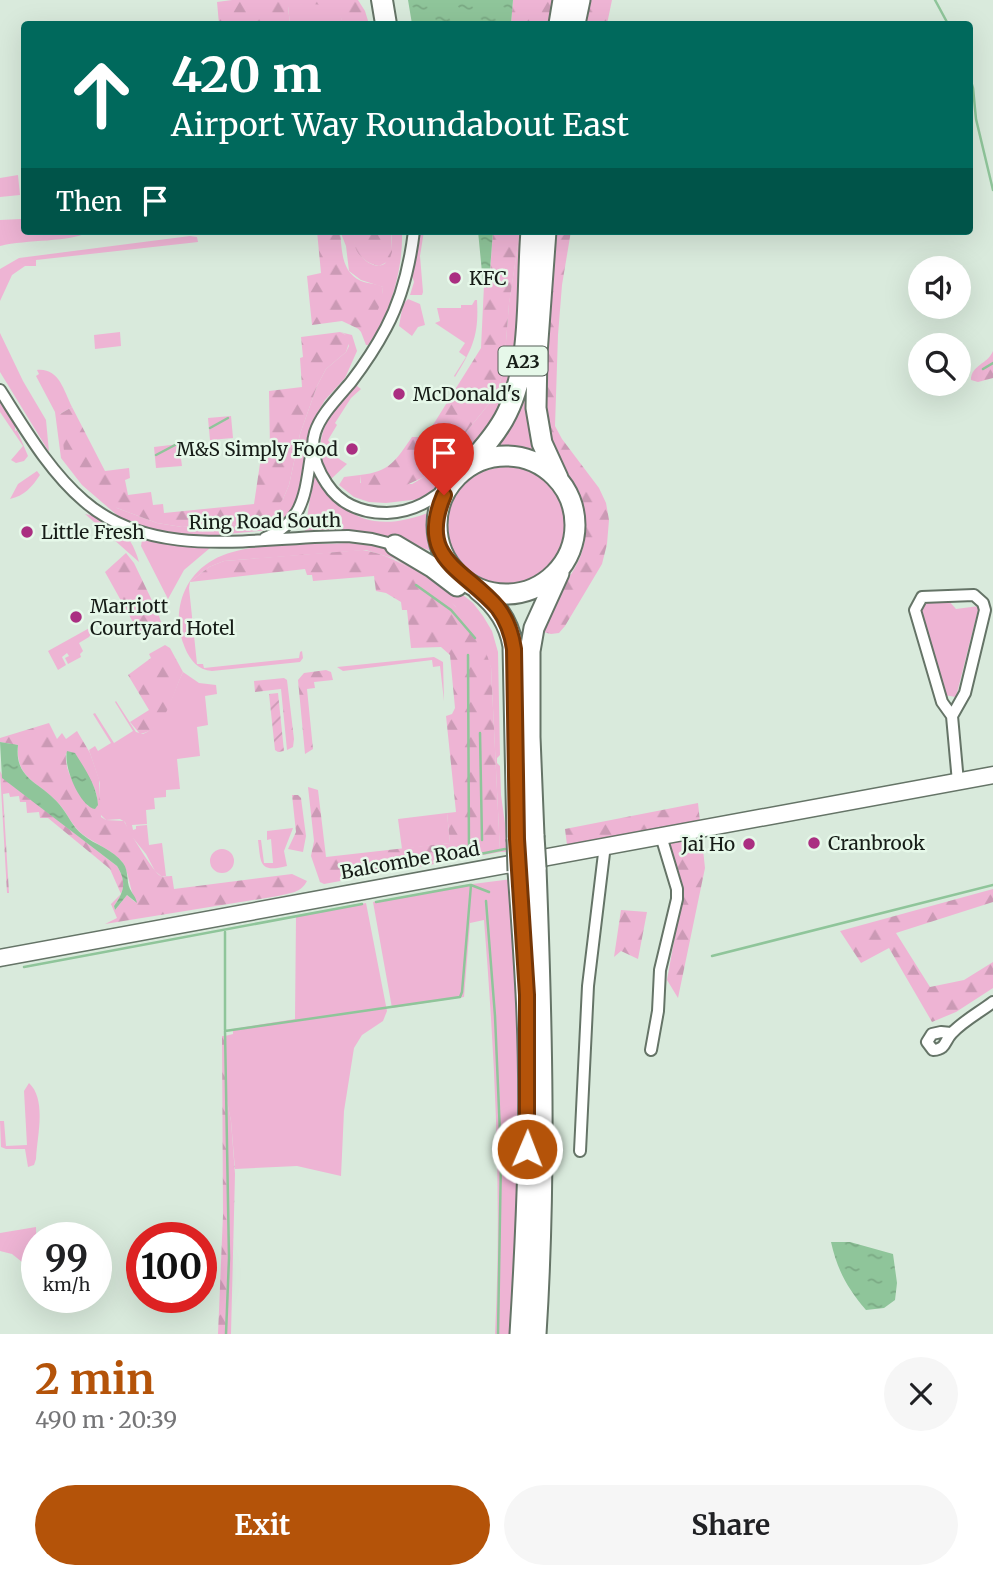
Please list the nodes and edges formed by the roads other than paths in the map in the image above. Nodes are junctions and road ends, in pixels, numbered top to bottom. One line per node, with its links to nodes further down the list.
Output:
1 (377, 0): 5 (street)
2 (387, 0): 6 (street)
3 (563, 0): 7 (highway)
4 (580, 0): 8 (highway)
5 (380, 21)
6 (390, 21)
7 (560, 21)
8 (576, 21)
9 (413, 235): 13 (street)
10 (531, 235): 14 (highway, A23)
11 (546, 235): 15 (highway, A23)
12 (0, 390): 16 (street, Ring Road South)
13 (313, 444): 14 (street); 16 (street)
14 (457, 477): 15 (highway); 19 (highway)
15 (564, 489): 18 (highway)
16 (260, 540): 17 (street, Ring Road South)
17 (395, 545): 19 (street, Ring Road South); 21 (highway)
18 (564, 563): 19 (highway); 25 (highway)
19 (466, 580): 21 (highway)
20 (952, 716): 20 (street); 23 (street)
21 (513, 738): 25 (highway)
22 (993, 775): 23 (main road, Balcombe Road)
23 (958, 782): 24 (main road, Balcombe Road)
24 (661, 836): 26 (main road, Balcombe Road); 31 (street)
25 (526, 837): 27 (highway, bridge)
26 (605, 845): 28 (main road, Balcombe Road); 32 (street)
27 (527, 869): 33 (highway); 34 (highway)
28 (0, 958)
29 (993, 1002): 30 (street)
30 (951, 1033)
31 (651, 1050)
32 (580, 1151)
33 (520, 1334)
34 (536, 1334)

